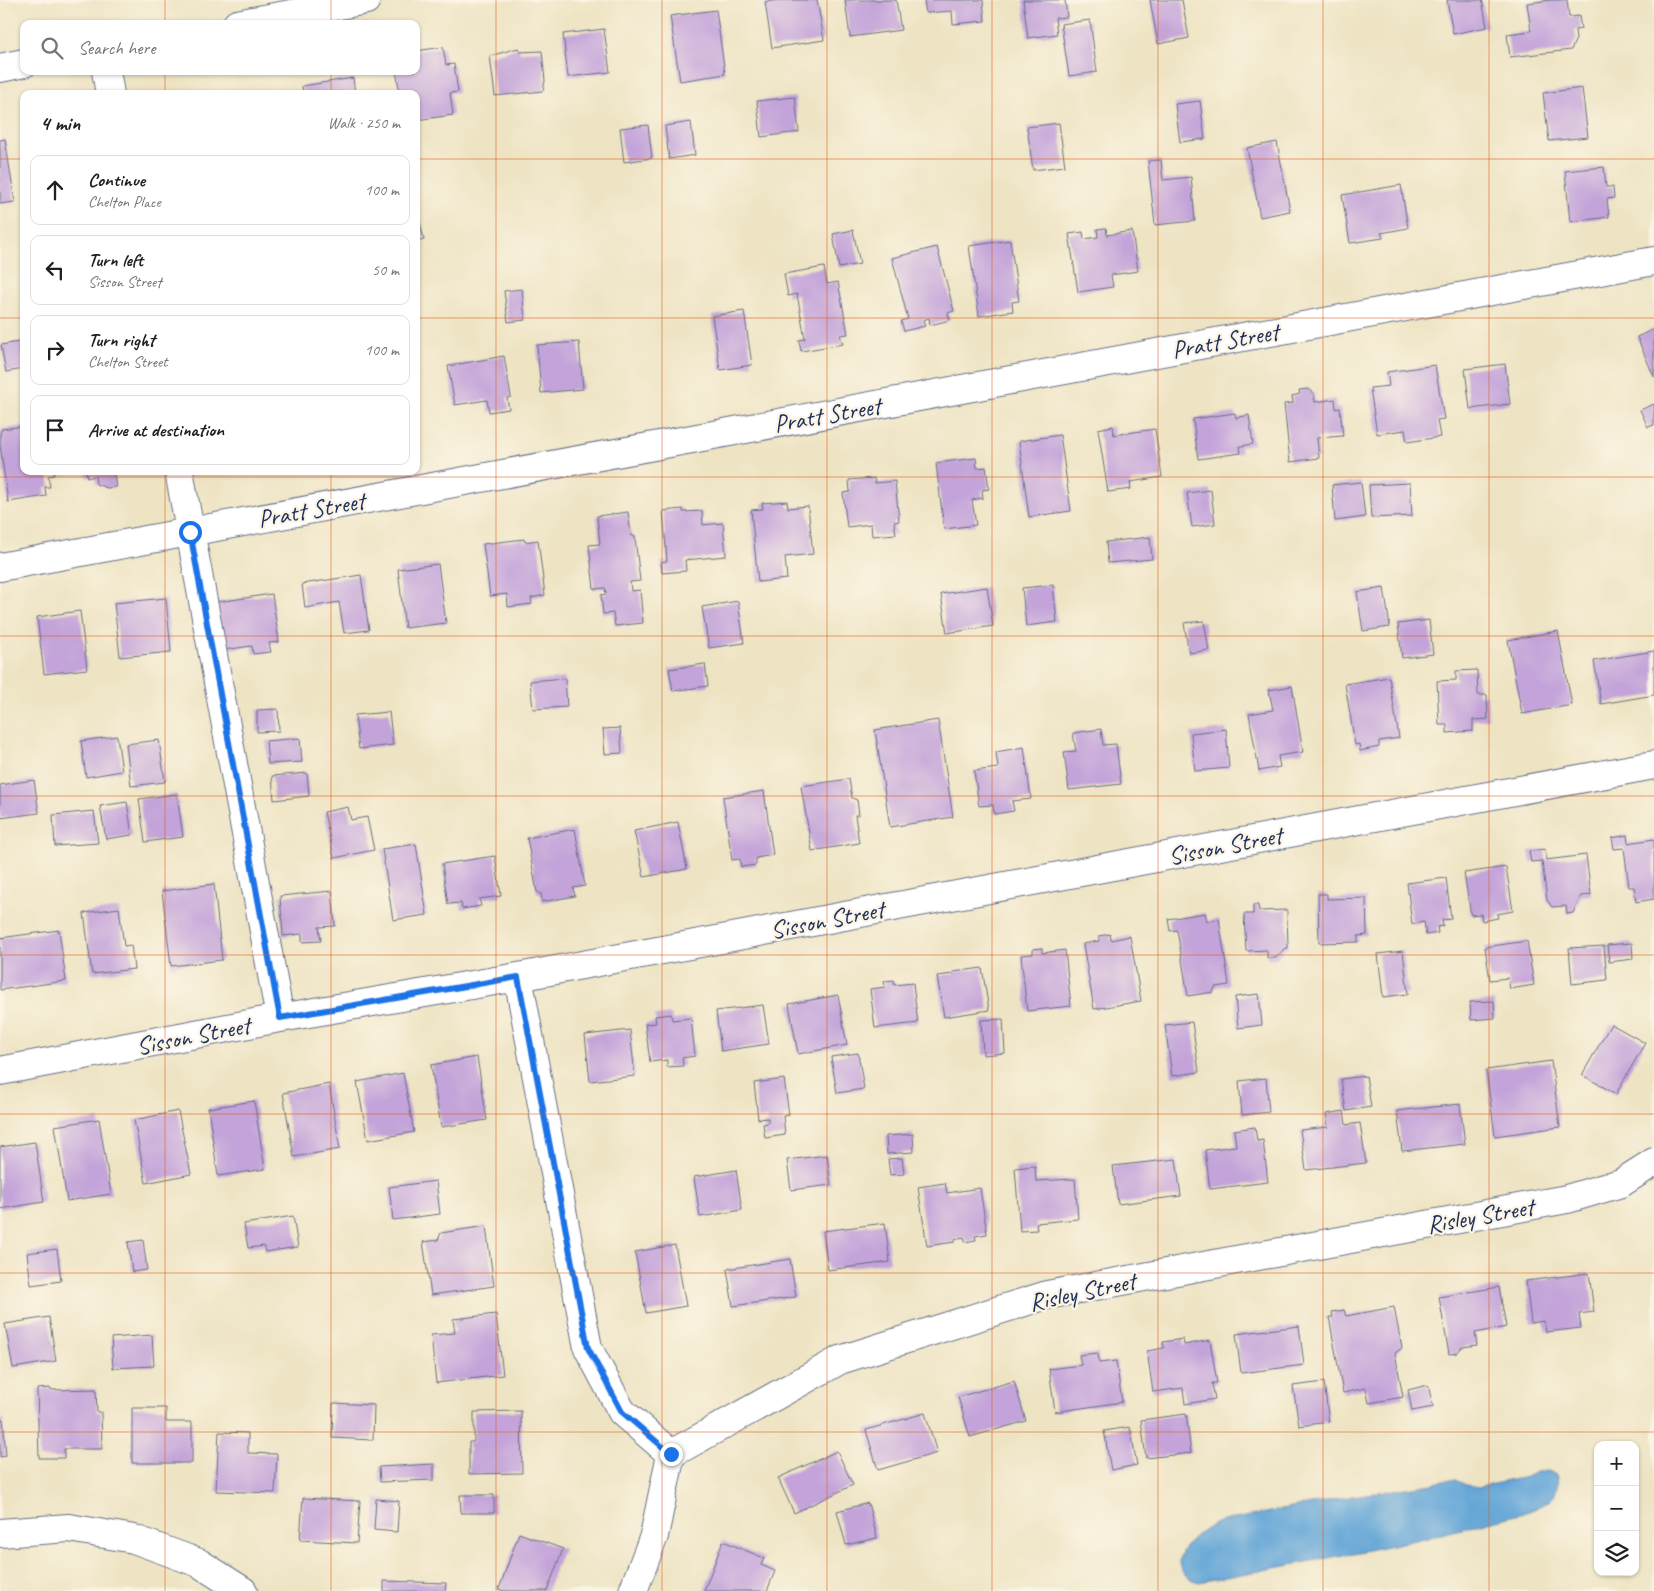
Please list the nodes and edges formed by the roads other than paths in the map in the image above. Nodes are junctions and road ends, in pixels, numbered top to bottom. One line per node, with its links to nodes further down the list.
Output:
1 (366, 0): 2 (street)
2 (258, 20)
3 (20, 65): 4 (street)
4 (0, 68)
5 (107, 75): 6 (street)
6 (109, 90)
7 (1654, 261): 9 (street, Pratt Street)
8 (179, 475): 9 (street)
9 (190, 532): 10 (street, Pratt Street); 13 (street)
10 (0, 566)
11 (1654, 765): 12 (street, Sisson Street)
12 (518, 977): 13 (street, Sisson Street); 16 (street)
13 (280, 1018): 14 (street, Sisson Street)
14 (0, 1071)
15 (1654, 1162): 16 (street, Risley Street)
16 (671, 1454): 19 (street)
17 (0, 1533): 18 (street)
18 (243, 1591)
19 (633, 1591)

